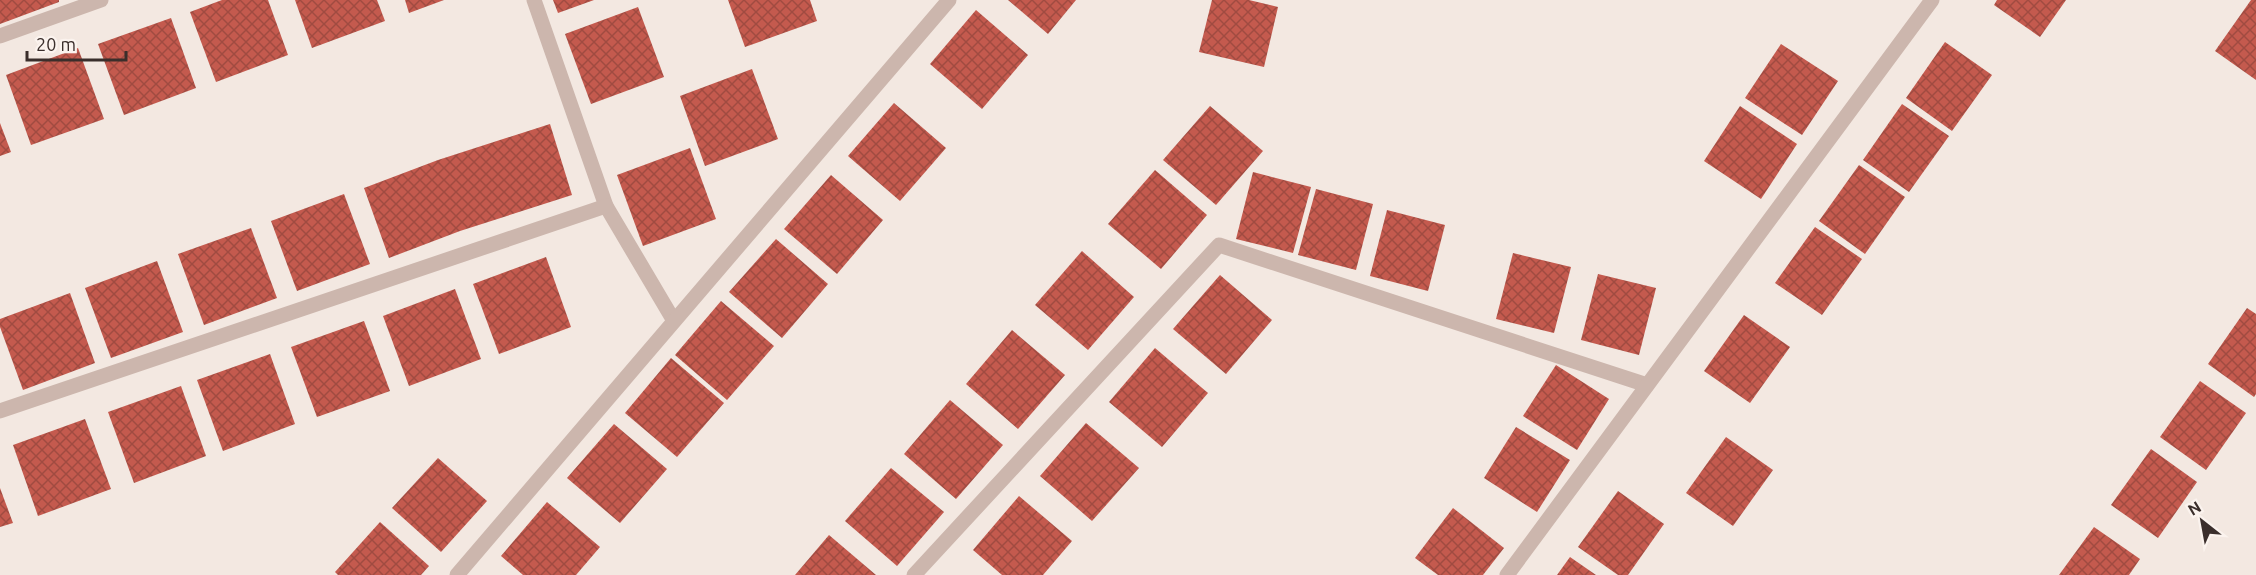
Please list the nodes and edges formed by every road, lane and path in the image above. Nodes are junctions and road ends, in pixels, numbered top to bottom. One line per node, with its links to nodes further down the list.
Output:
1 (101, 0): 5 (street)
2 (534, 0): 6 (street)
3 (949, 0): 7 (street)
4 (1932, 0): 8 (street)
5 (0, 36)
6 (606, 206): 7 (street); 9 (street)
7 (674, 321): 10 (street)
8 (1647, 385): 11 (street); 12 (street)
9 (0, 411)
10 (457, 575)
11 (914, 575)
12 (1506, 575)

